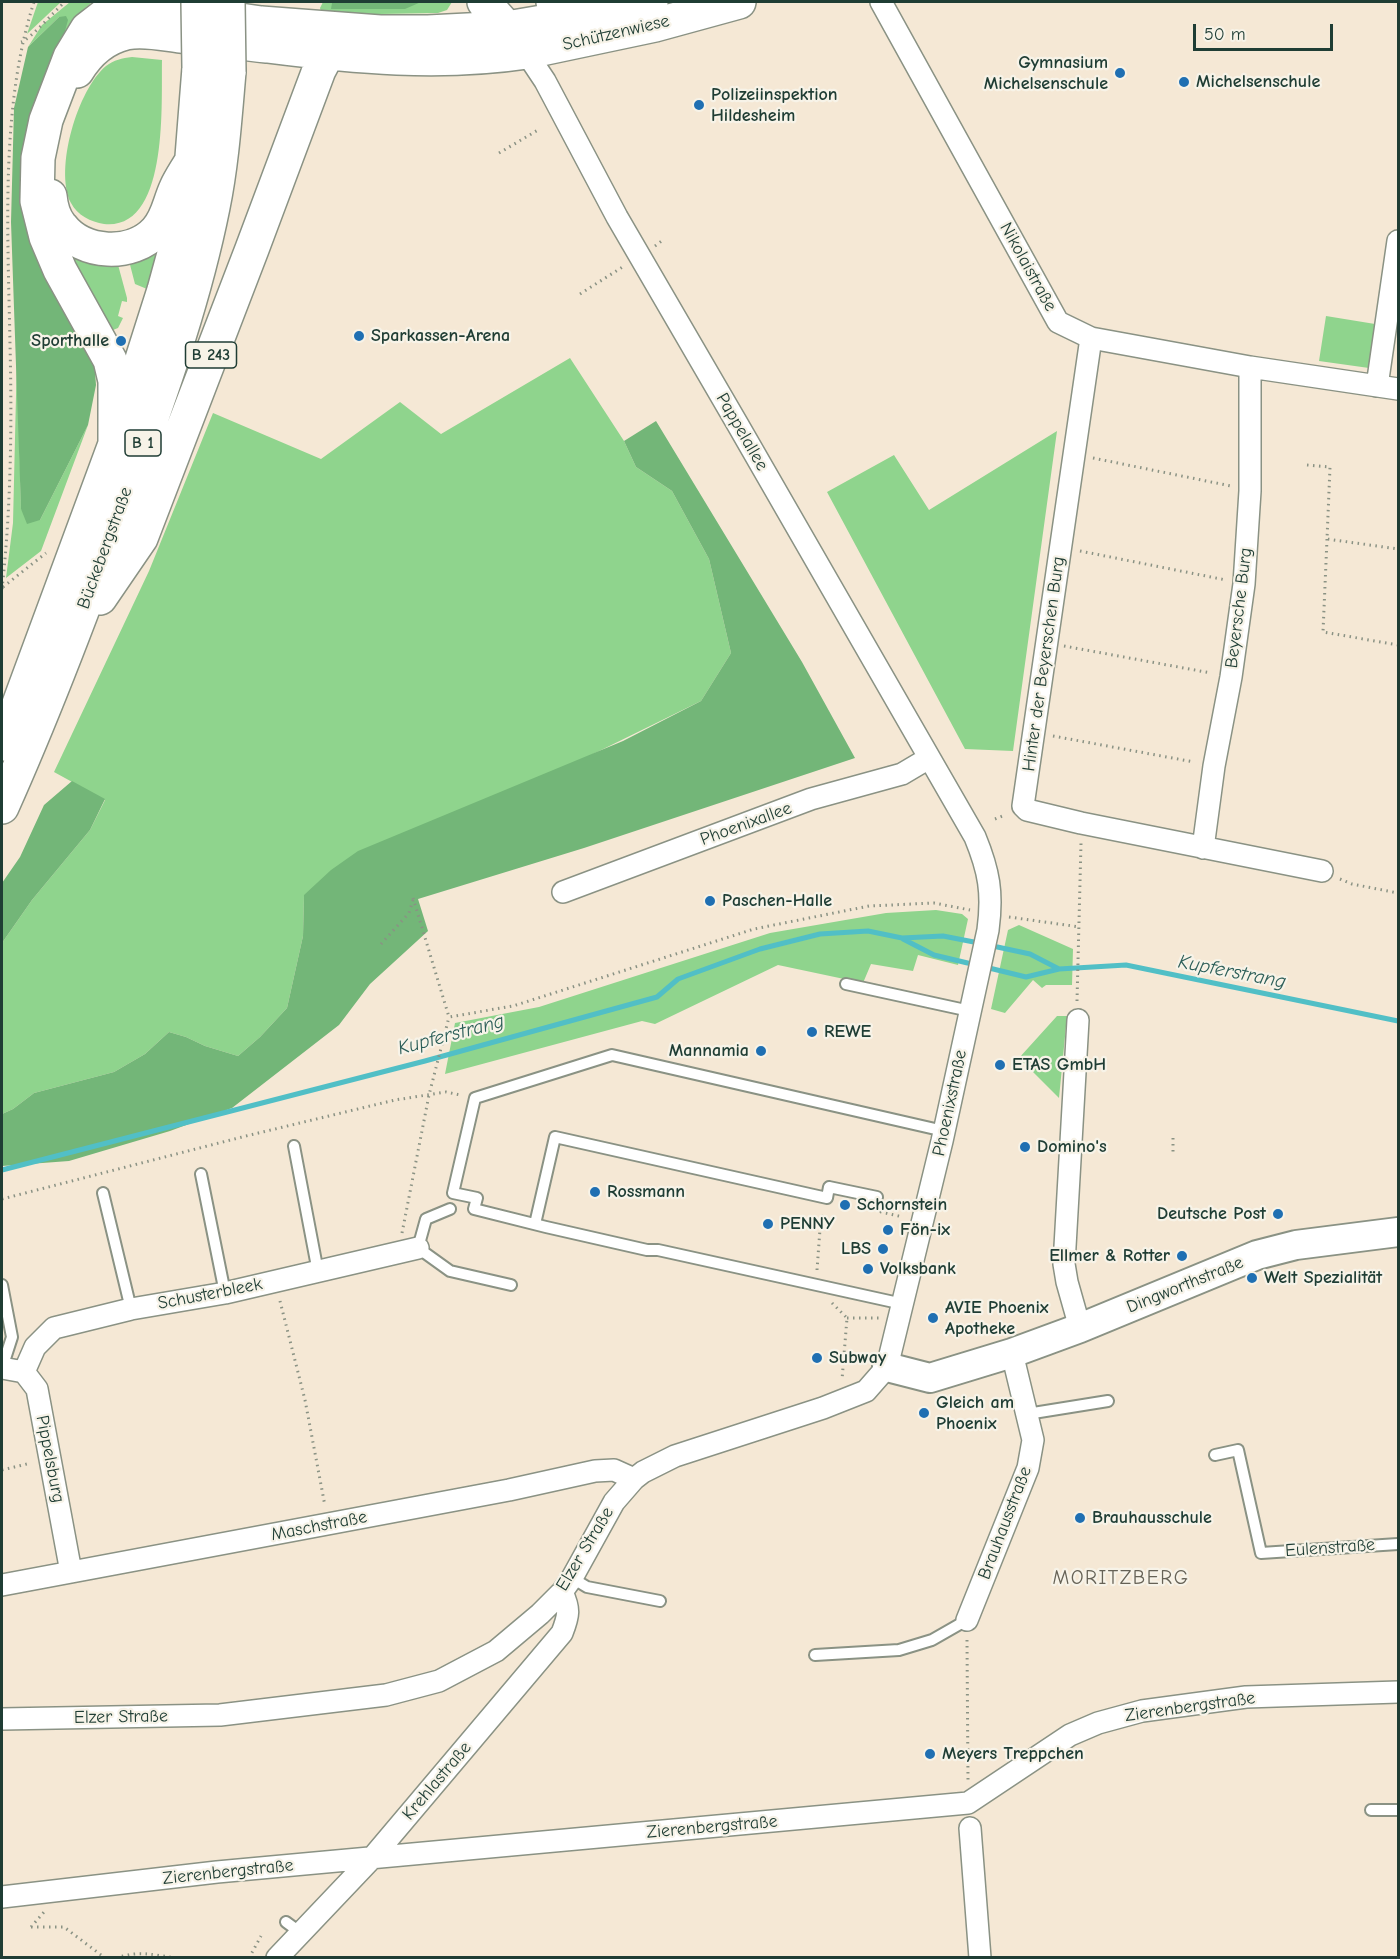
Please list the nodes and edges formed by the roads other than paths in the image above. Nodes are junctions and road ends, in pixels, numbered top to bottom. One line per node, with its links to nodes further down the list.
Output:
1 (198, 2): 10 (main road, B 1, bridge)
2 (228, 2): 10 (main road, B 1, bridge)
3 (484, 2): 8 (main road)
4 (553, 2): 7 (main road)
5 (739, 2): 7 (main road, Schützenwiese)
6 (881, 2): 13 (street, Nikolaistraße)
7 (639, 9): 8 (main road, Schützenwiese); 8 (main road, Schützenwiese)
8 (517, 40): 9 (main road); 17 (main road); 20 (street, Pappelallee)
9 (328, 53): 11 (main road); 18 (main road, B 243)
10 (214, 70): 11 (main road, Bückebergstraße / B 1); 18 (main road, Bückebergstraße / B 1)
11 (192, 160): 17 (main road, Bückebergstraße / B 1)
12 (1398, 241): 15 (street)
13 (1091, 338): 14 (street, Nikolaistraße); 23 (street, Hinter der Beyerschen Burg)
14 (1250, 367): 15 (street, Nikolaistraße); 23 (street, Beyersche Burg)
15 (1377, 386): 16 (street, Nikolaistraße)
16 (1398, 389)
17 (115, 444): 19 (main road, Bückebergstraße / B 1)
18 (69, 644): 21 (main road, Bückebergstraße / B 1)
19 (2, 744)
20 (929, 758): 22 (street, Pappelallee); 25 (street, Phoenixallee)
21 (2, 807)
22 (975, 837): 27 (street, Phoenixstraße)
23 (1203, 848): 24 (street)
24 (1322, 871)
25 (563, 892)
26 (846, 984): 27 (lane)
27 (970, 1011): 29 (street, Phoenixstraße)
28 (1077, 1013): 44 (street)
29 (944, 1131): 35 (lane); 42 (street, Phoenixstraße)
30 (294, 1146): 38 (lane)
31 (201, 1174): 41 (lane)
32 (103, 1193): 43 (lane)
33 (877, 1197): 35 (lane)
34 (450, 1209): 37 (lane)
35 (535, 1224): 42 (lane)
36 (1398, 1232): 44 (street, Dingworthstraße)
37 (408, 1250): 38 (street, Schusterbleek); 40 (lane)
38 (318, 1272): 41 (street, Schusterbleek)
39 (2, 1285): 47 (lane)
40 (511, 1285)
41 (225, 1293): 43 (street, Schusterbleek)
42 (903, 1304): 46 (street, Phoenixstraße)
43 (131, 1309): 48 (street, Schusterbleek)
44 (1080, 1328): 45 (street, Dingworthstraße)
45 (1012, 1353): 46 (street); 50 (street, Brauhausstraße)
46 (887, 1367): 52 (street, Elzer Straße)
47 (2, 1368): 48 (street)
48 (24, 1372): 54 (street, Pippelsburg)
49 (1108, 1401): 50 (lane)
50 (1027, 1414): 58 (street, Brauhausstraße)
51 (1215, 1455): 53 (lane, Eulenstraße)
52 (634, 1479): 54 (street, Maschstraße); 56 (street, Elzer Straße)
53 (1398, 1544)
54 (71, 1572): 55 (street, Maschstraße)
55 (2, 1585)
56 (567, 1585): 57 (lane); 61 (street, Elzer Straße); 65 (street, Krehlastraße)
57 (660, 1601)
58 (967, 1620): 59 (lane)
59 (815, 1655)
60 (1398, 1692): 65 (street, Zierenbergstraße)
61 (2, 1719)
62 (1371, 1810): 63 (lane)
63 (1398, 1810)
64 (970, 1828): 68 (street)
65 (372, 1858): 66 (street, Zierenbergstraße); 67 (street, Krehlastraße)
66 (2, 1897)
67 (277, 1958)
68 (981, 1958)

